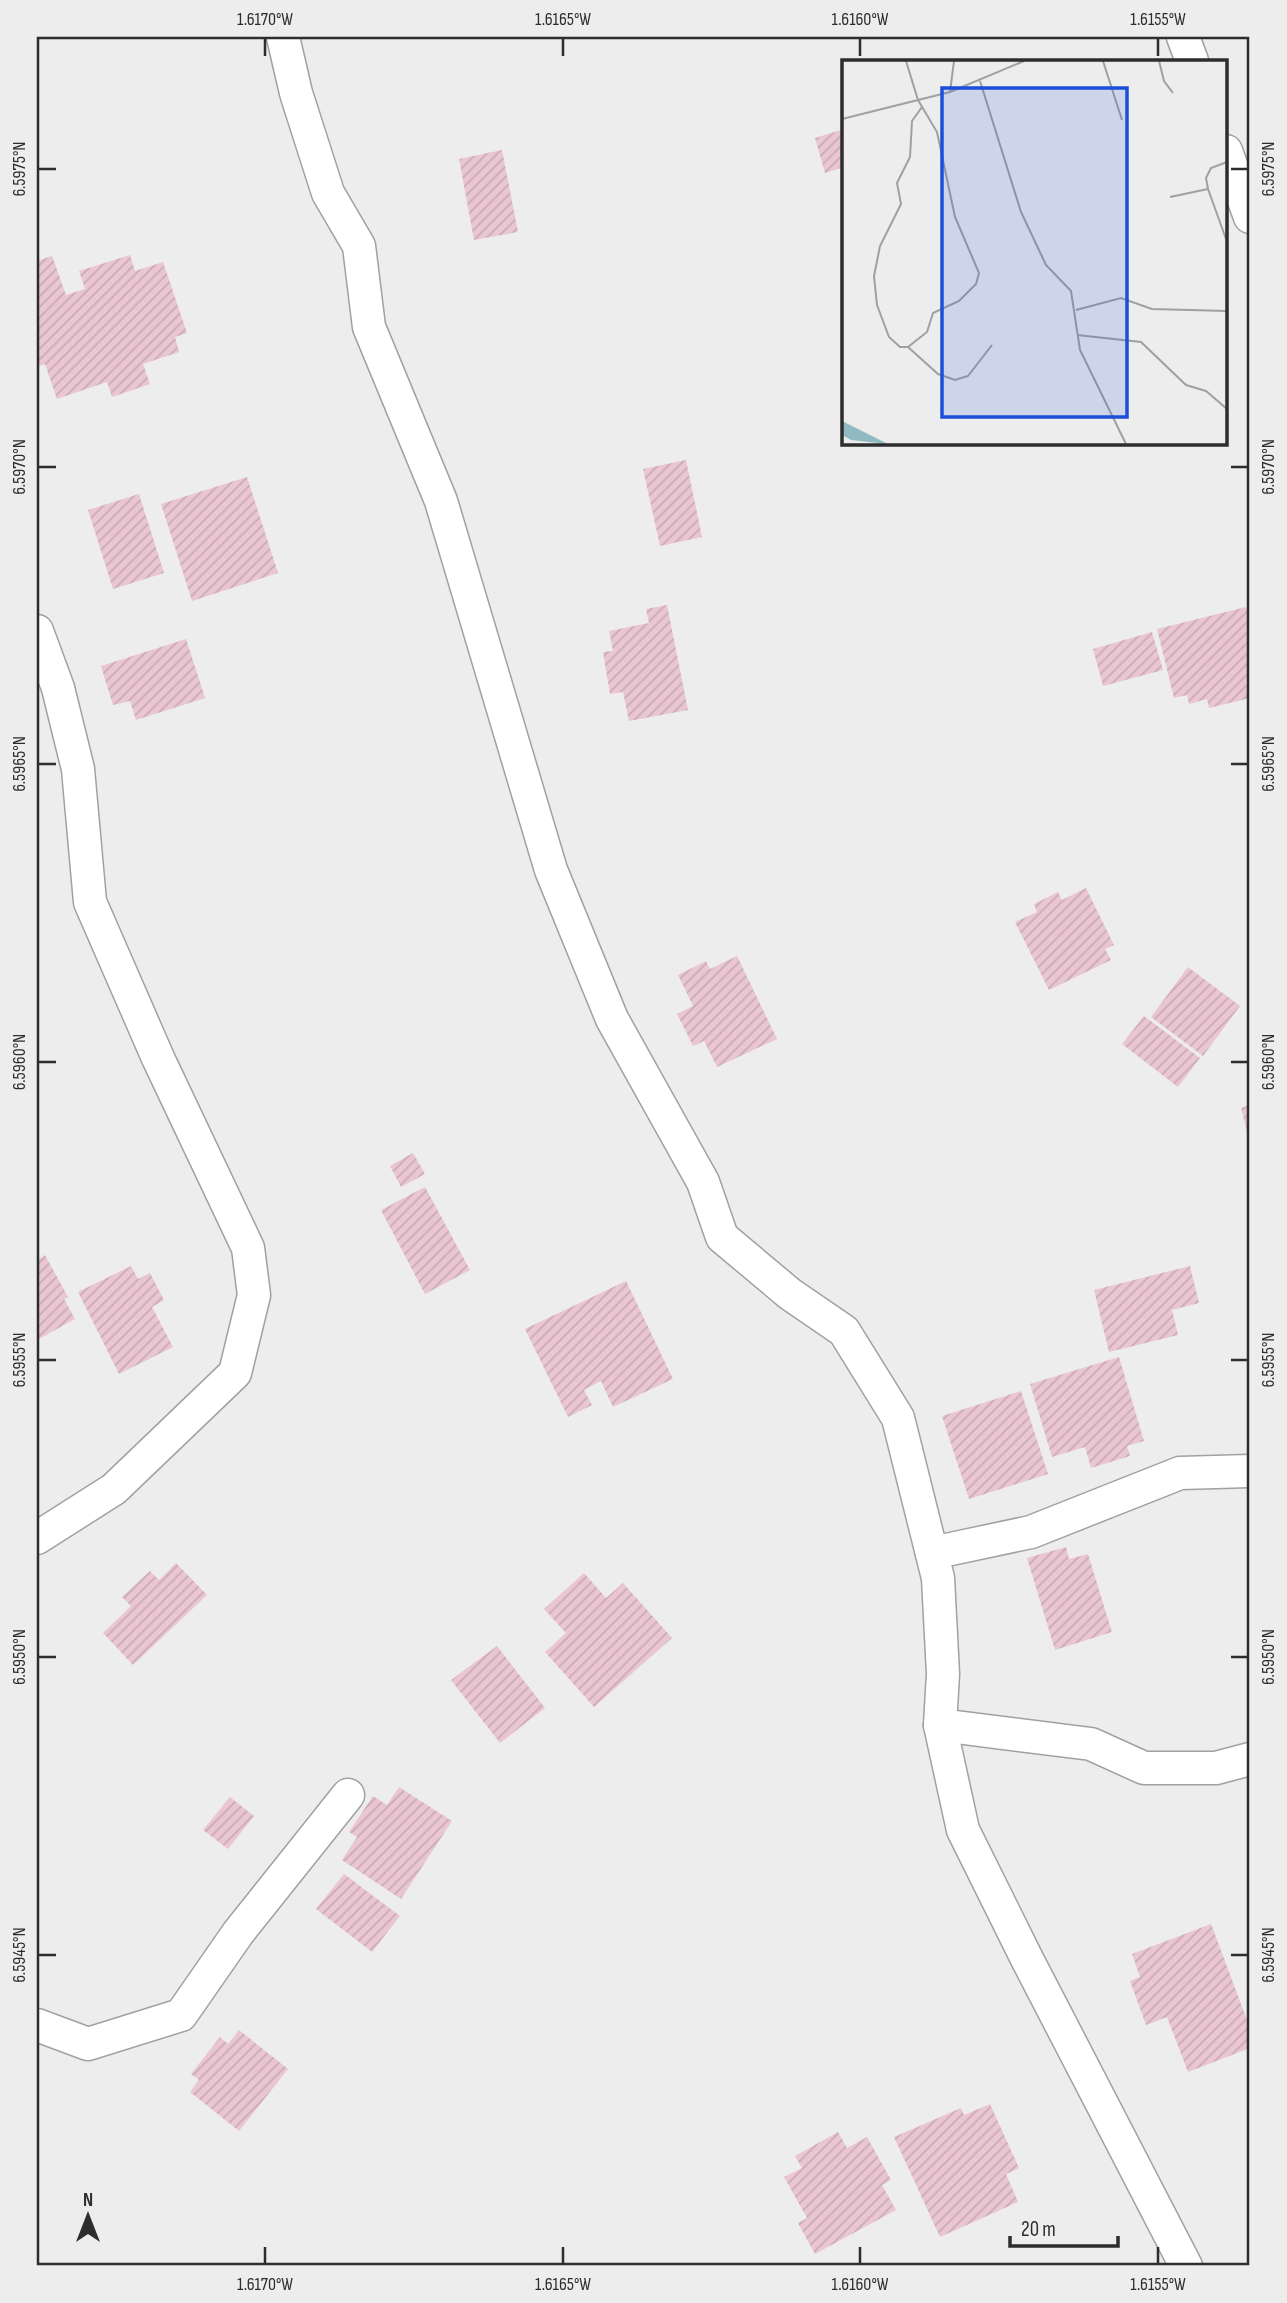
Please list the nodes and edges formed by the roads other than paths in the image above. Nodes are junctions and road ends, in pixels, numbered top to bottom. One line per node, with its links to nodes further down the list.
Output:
1 (284, 37): 9 (street)
2 (1183, 37): 3 (street)
3 (1192, 60)
4 (1228, 156): 5 (street)
5 (1250, 217)
6 (37, 631): 8 (street)
7 (1250, 1471): 9 (street)
8 (37, 1538)
9 (932, 1553): 10 (street)
10 (940, 1725): 11 (street); 14 (street)
11 (1250, 1759)
12 (348, 1795): 13 (street)
13 (37, 2025)
14 (1186, 2266)

